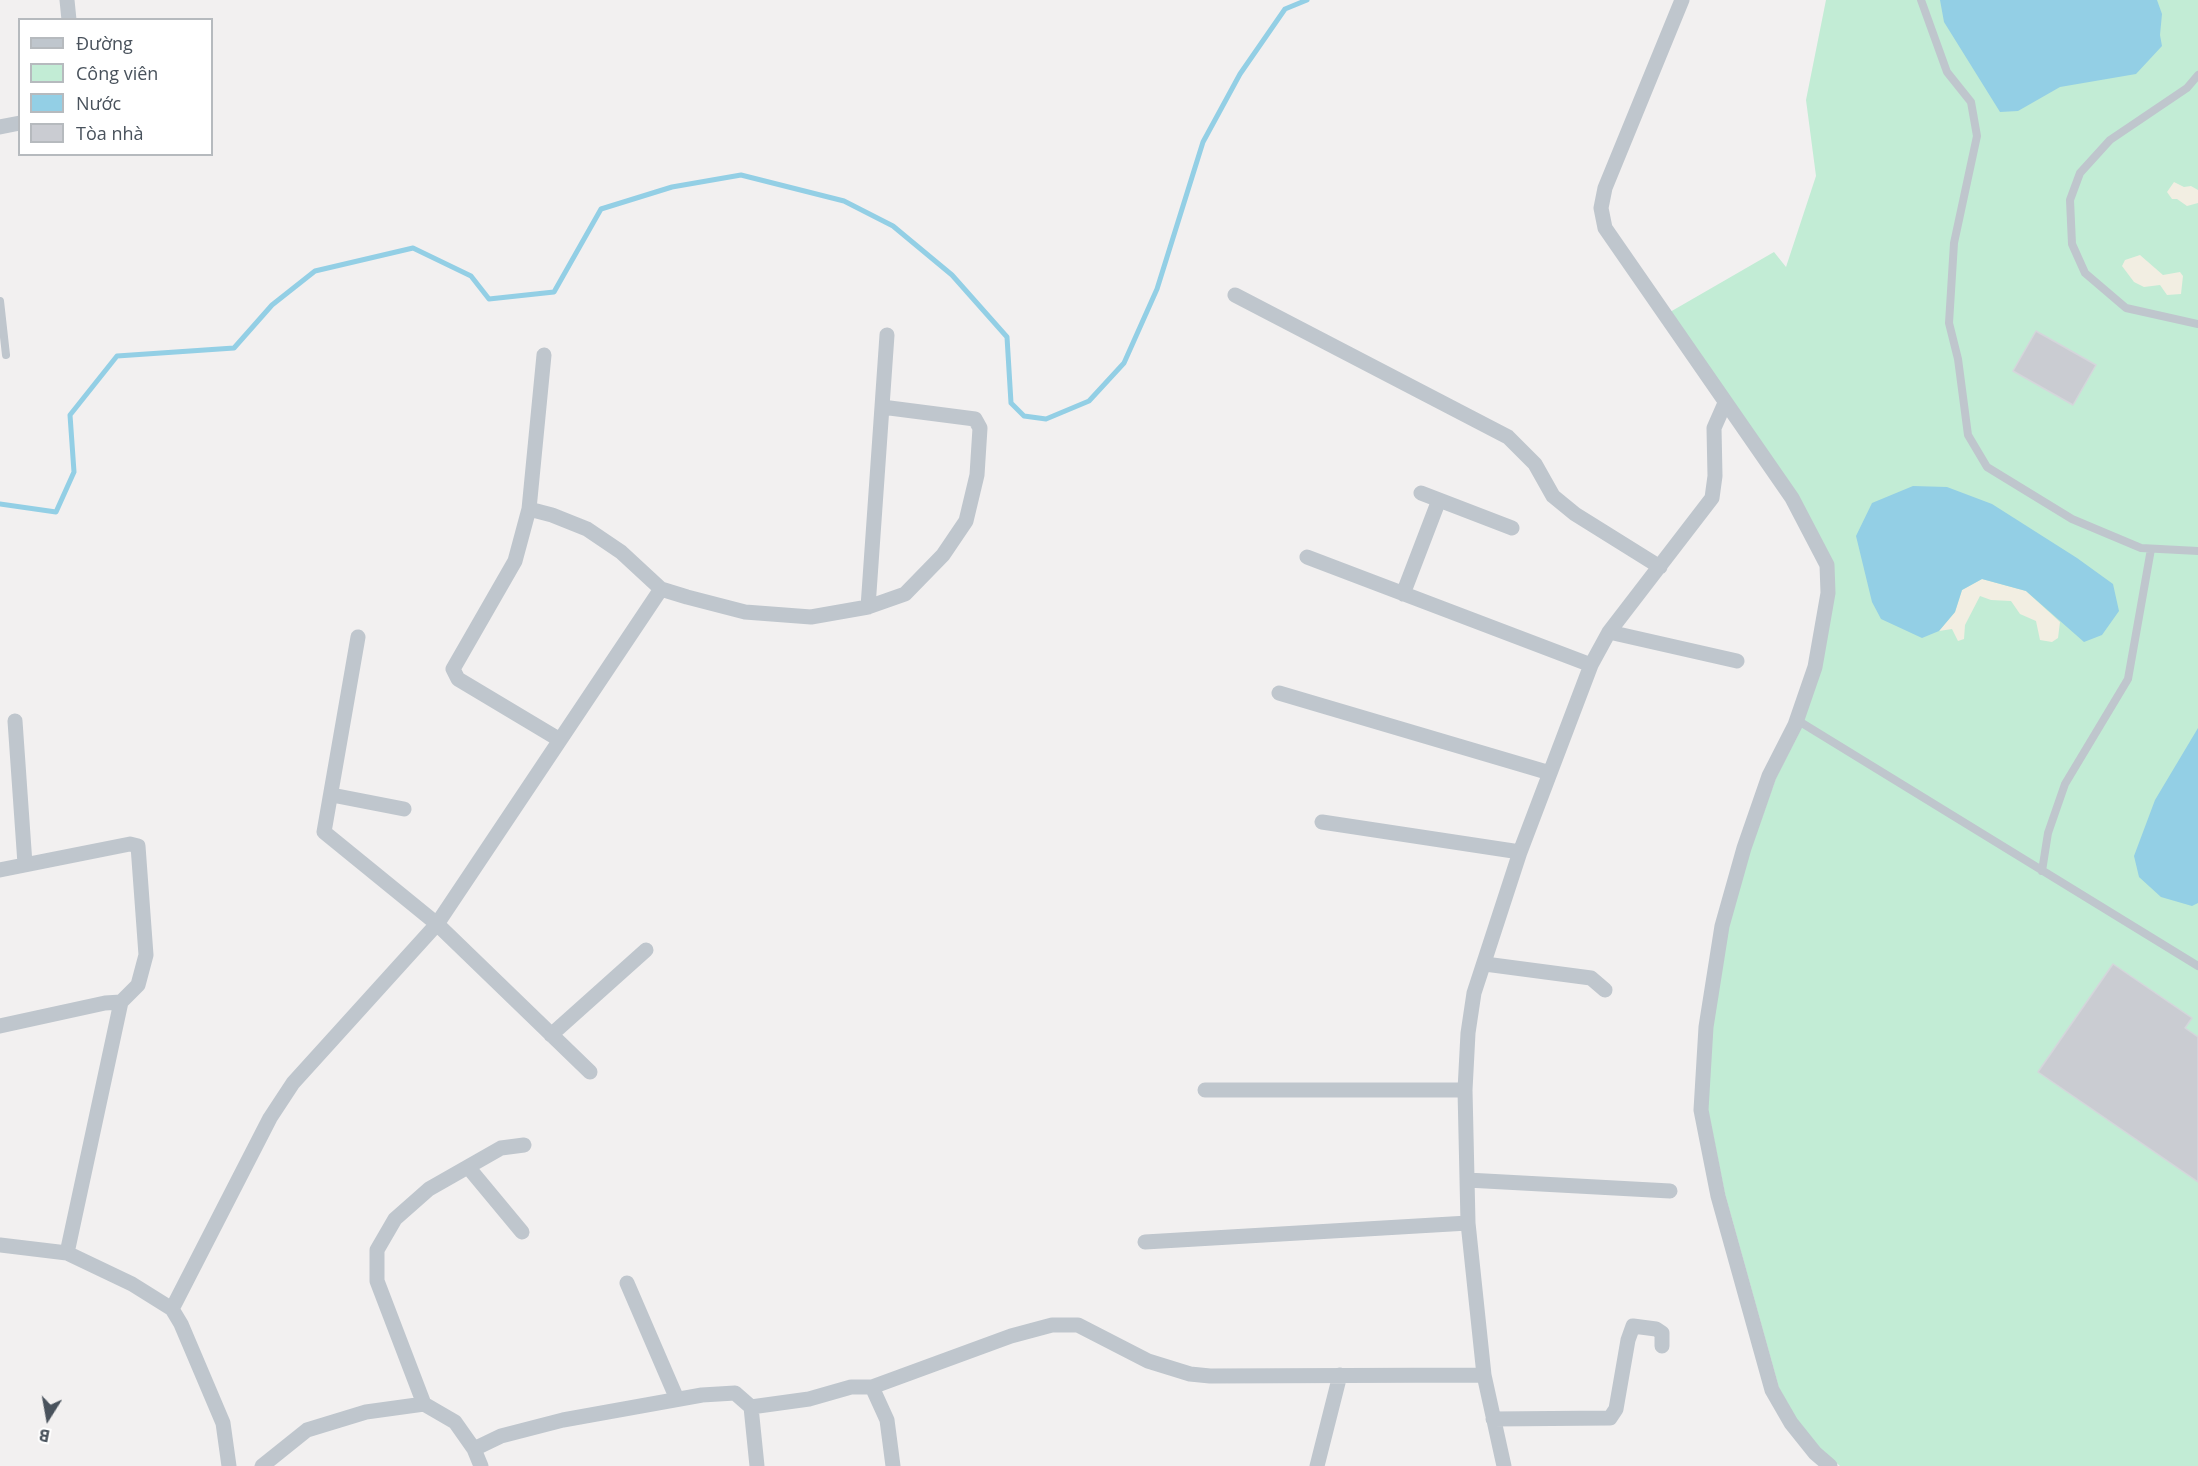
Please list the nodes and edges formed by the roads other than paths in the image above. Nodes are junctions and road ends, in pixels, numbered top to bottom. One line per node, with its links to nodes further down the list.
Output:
1 (67, 0): 4 (street)
2 (1682, 0): 14 (street)
3 (1921, 0): 20 (lane)
4 (69, 18)
5 (2198, 75): 10 (lane)
6 (18, 123): 7 (street)
7 (0, 127)
8 (1235, 295): 23 (street)
9 (0, 301): 13 (lane)
10 (2198, 324)
11 (886, 335): 15 (street)
12 (544, 355): 18 (street)
13 (6, 356)
14 (1725, 403): 23 (street); 32 (street)
15 (882, 406): 26 (street); 26 (street)
16 (1421, 493): 17 (street)
17 (1439, 500): 19 (street); 25 (street)
18 (529, 509): 24 (street); 34 (street)
19 (1512, 528)
20 (2151, 549): 21 (lane); 42 (lane)
21 (2198, 551)
22 (1306, 557): 25 (street)
23 (1660, 567): 27 (street)
24 (661, 589): 26 (street); 34 (street)
25 (1403, 594): 30 (street)
26 (868, 607)
27 (1609, 632): 29 (street); 30 (street)
28 (358, 637): 36 (street)
29 (1737, 661)
30 (1591, 665): 35 (street)
31 (1279, 693): 35 (street)
32 (1797, 720): 42 (lane); 81 (street)
33 (15, 721): 40 (street)
34 (560, 740): 43 (street)
35 (1550, 773): 39 (street)
36 (332, 795): 37 (street); 43 (street)
37 (404, 809)
38 (1322, 822): 39 (street)
39 (1520, 852): 45 (street)
40 (25, 864): 41 (street); 48 (street)
41 (0, 870)
42 (2042, 871): 46 (lane)
43 (437, 924): 50 (street); 64 (street)
44 (646, 950): 50 (street)
45 (1485, 964): 47 (street); 53 (street)
46 (2198, 966)
47 (1605, 990)
48 (120, 1002): 49 (street); 62 (street)
49 (0, 1026)
50 (551, 1035): 51 (street)
51 (590, 1072)
52 (1205, 1090): 53 (street)
53 (1465, 1090): 56 (street)
54 (524, 1145): 55 (street)
55 (468, 1167): 59 (street); 70 (street)
56 (1467, 1180): 57 (street); 58 (street)
57 (1670, 1191)
58 (1468, 1224): 60 (street); 67 (street)
59 (522, 1232)
60 (1145, 1242)
61 (0, 1245): 62 (street)
62 (67, 1253): 64 (street)
63 (627, 1283): 69 (street)
64 (172, 1309): 74 (street)
65 (1662, 1346): 72 (street)
66 (1340, 1375): 67 (street); 68 (street); 79 (street)
67 (1484, 1375): 72 (street)
68 (872, 1387): 71 (street); 78 (street)
69 (677, 1400): 71 (street); 73 (street)
70 (424, 1404): 73 (street); 75 (street)
71 (751, 1407): 77 (street)
72 (1493, 1419): 80 (street)
73 (474, 1449): 76 (street)
74 (229, 1466)
75 (262, 1466)
76 (481, 1466)
77 (758, 1466)
78 (893, 1466)
79 (1317, 1466)
80 (1504, 1466)
81 (1830, 1466)

